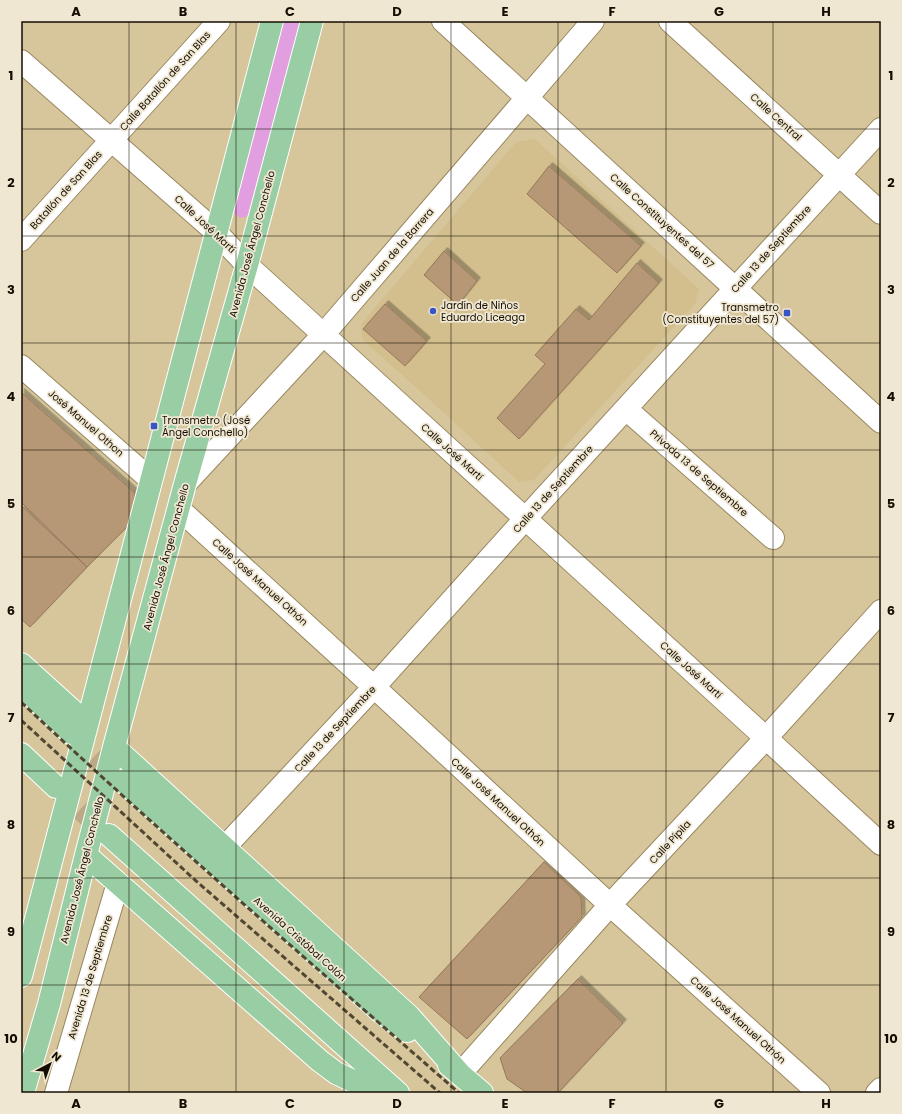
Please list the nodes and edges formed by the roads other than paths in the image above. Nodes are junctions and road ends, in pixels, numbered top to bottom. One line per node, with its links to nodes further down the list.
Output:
1 (219, 21): 10 (street, Calle Batallón de San Blas)
2 (272, 21): 13 (main road)
3 (312, 21): 15 (main road, Avenida José Ángel Conchello)
4 (443, 21): 8 (street, Calle Constituyentes del 57)
5 (593, 21): 8 (street, Calle Juan de la Barrera)
6 (670, 21): 11 (street, Calle Central)
7 (21, 61): 10 (street, Calle José Martí)
8 (527, 98): 16 (street, Calle Constituyentes del 57); 17 (street, Calle Juan de la Barrera)
9 (881, 129): 11 (street, Calle 13 de Septiembre)
10 (111, 140): 13 (street, Calle José Martí); 14 (street, Batallón de San Blas)
11 (839, 175): 12 (street, Calle Central); 16 (street, Calle 13 de Septiembre)
12 (881, 213)
13 (216, 232): 15 (street, Calle José Martí); 21 (main road)
14 (21, 240)
15 (247, 265): 17 (street, Calle José Martí); 22 (main road, Avenida José Ángel Conchello)
16 (735, 288): 19 (street, Calle 13 de Septiembre); 20 (street, Calle Constituyentes del 57)
17 (323, 335): 22 (street, Calle Juan de la Barrera); 24 (street, Calle José Martí)
18 (21, 366): 21 (street, José Manuel Othon)
19 (626, 409): 24 (street, Calle 13 de Septiembre); 25 (street, Privada 13 de Septiembre)
20 (881, 422)
21 (151, 480): 30 (main road)
22 (185, 484): 23 (main road, Avenida José Ángel Conchello)
23 (179, 508): 29 (street, Calle José Manuel Othón); 32 (main road, Avenida José Ángel Conchello)
24 (525, 519): 29 (street, Calle 13 de Septiembre); 31 (street, Calle José Martí)
25 (773, 538)
26 (881, 611): 31 (street, Calle Pípila)
27 (21, 664): 30 (main road)
28 (21, 685): 30 (main road)
29 (374, 687): 38 (street, Calle 13 de Septiembre); 41 (street, Calle José Manuel Othón)
30 (78, 728): 42 (main road)
31 (766, 738): 37 (street, Calle José Martí); 41 (street, Calle Pípila)
32 (114, 747): 38 (main road); 39 (main road, Avenida José Ángel Conchello)
33 (21, 754): 35 (main road)
34 (123, 781): 43 (main road, Avenida Cristóbal Colón)
35 (56, 787)
36 (109, 835): 48 (main road)
37 (881, 844)
38 (224, 848): 43 (main road)
39 (86, 854): 40 (main road); 46 (main road, Avenida José Ángel Conchello)
40 (118, 883): 45 (street, Avenida 13 de Septiembre); 47 (main road)
41 (610, 906): 43 (street, Calle Pípila); 50 (street, Calle José Manuel Othón)
42 (21, 976)
43 (460, 1074): 49 (main road, Avenida Cristóbal Colón)
44 (881, 1089): 51 (street)
45 (62, 1090)
46 (23, 1093)
47 (378, 1093)
48 (398, 1093)
49 (482, 1093)
50 (819, 1093)
51 (877, 1093)

